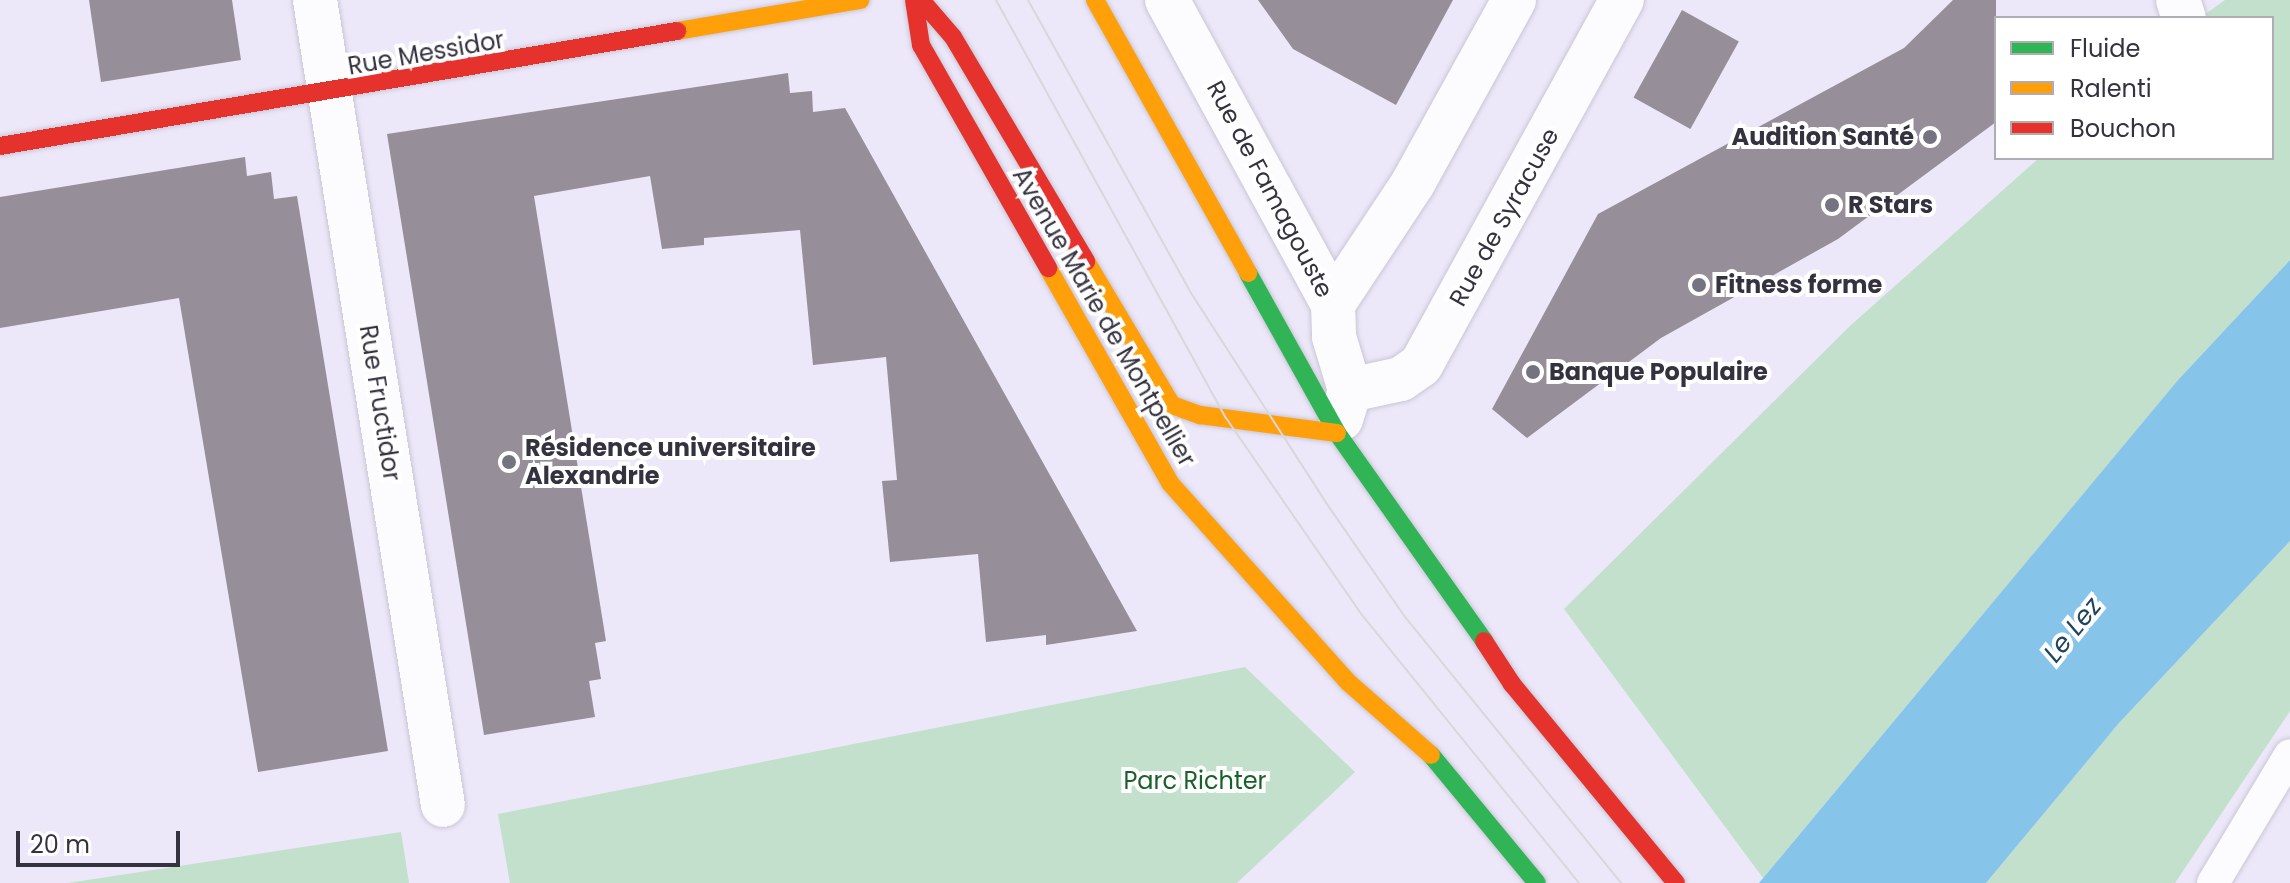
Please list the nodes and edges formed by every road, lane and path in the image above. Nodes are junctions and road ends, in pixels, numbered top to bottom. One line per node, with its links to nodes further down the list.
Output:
1 (315, 0): 9 (street, Rue Fructidor)
2 (860, 0): 9 (street, Rue Messidor)
3 (914, 0): 16 (street, Avenue Marie de Montpellier)
4 (921, 0): 13 (street, Avenue Marie de Montpellier)
5 (1095, 0): 13 (street)
6 (1167, 0): 11 (street, Rue de Famagouste)
7 (1514, 0): 11 (street)
8 (1622, 0): 12 (street, Rue de Syracuse)
9 (331, 93): 10 (street, Rue Messidor); 15 (street, Rue Fructidor)
10 (0, 146)
11 (1333, 304): 12 (street, Rue de Famagouste)
12 (1350, 390): 13 (street)
13 (1337, 433): 17 (street)
14 (2290, 755): 18 (lane)
15 (443, 805)
16 (1537, 883)
17 (1676, 883)
18 (2213, 883)

